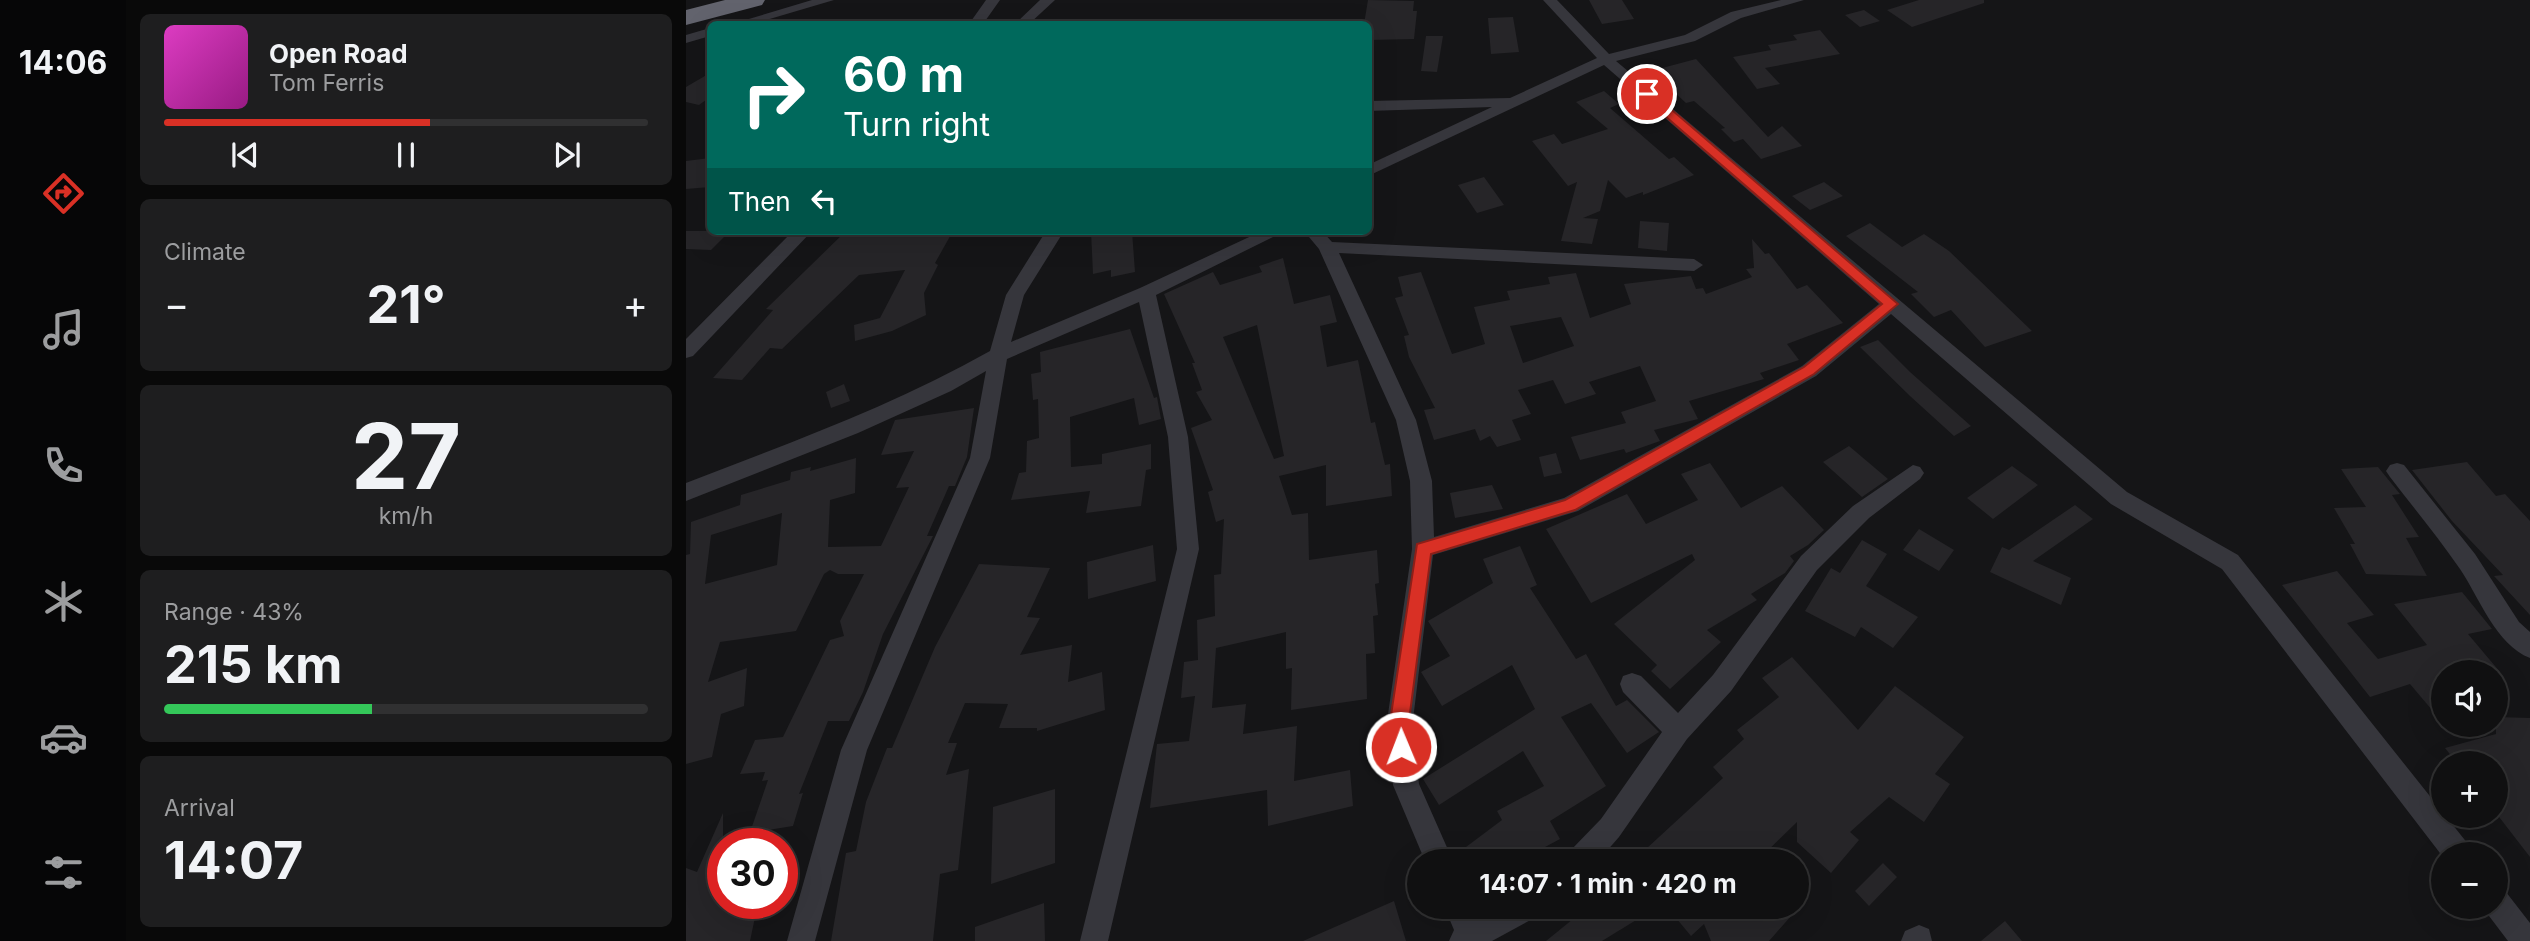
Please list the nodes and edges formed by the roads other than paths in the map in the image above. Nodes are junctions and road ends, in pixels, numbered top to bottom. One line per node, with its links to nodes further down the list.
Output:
1 (707, 0): 10 (highway)
2 (753, 0): 12 (highway)
3 (827, 0): 13 (street)
4 (993, 0): 14 (street)
5 (1048, 0): 15 (street)
6 (1550, 0): 18 (street)
7 (1558, 0): 18 (street)
8 (1752, 0): 11 (street)
9 (1797, 0): 11 (street)
10 (686, 5)
11 (1737, 15): 18 (street)
12 (686, 18)
13 (750, 21)
14 (978, 21)
15 (1025, 21)
16 (707, 33): 17 (street)
17 (686, 39)
18 (1606, 59): 19 (street); 28 (street)
19 (1516, 101): 20 (street); 21 (street)
20 (1372, 106)
21 (1372, 169)
22 (799, 235): 29 (street)
23 (1052, 235): 30 (street)
24 (1267, 235): 27 (street)
25 (1320, 239): 26 (street); 34 (street)
26 (1693, 265)
27 (1146, 292): 30 (street); 46 (street)
28 (1891, 304): 34 (street); 38 (street)
29 (686, 351)
30 (998, 355): 33 (street); 45 (street)
31 (2397, 471): 35 (street)
32 (1913, 473): 37 (street)
33 (686, 492)
34 (1423, 549): 39 (street)
35 (2530, 647)
36 (1632, 684): 37 (street)
37 (1678, 731): 40 (street)
38 (2449, 842)
39 (1433, 849)
40 (1591, 849)
41 (2508, 918): 47 (street)
42 (1462, 919): 44 (street)
43 (1504, 919): 44 (street)
44 (1467, 939)
45 (801, 941)
46 (1094, 941)
47 (2526, 941)

